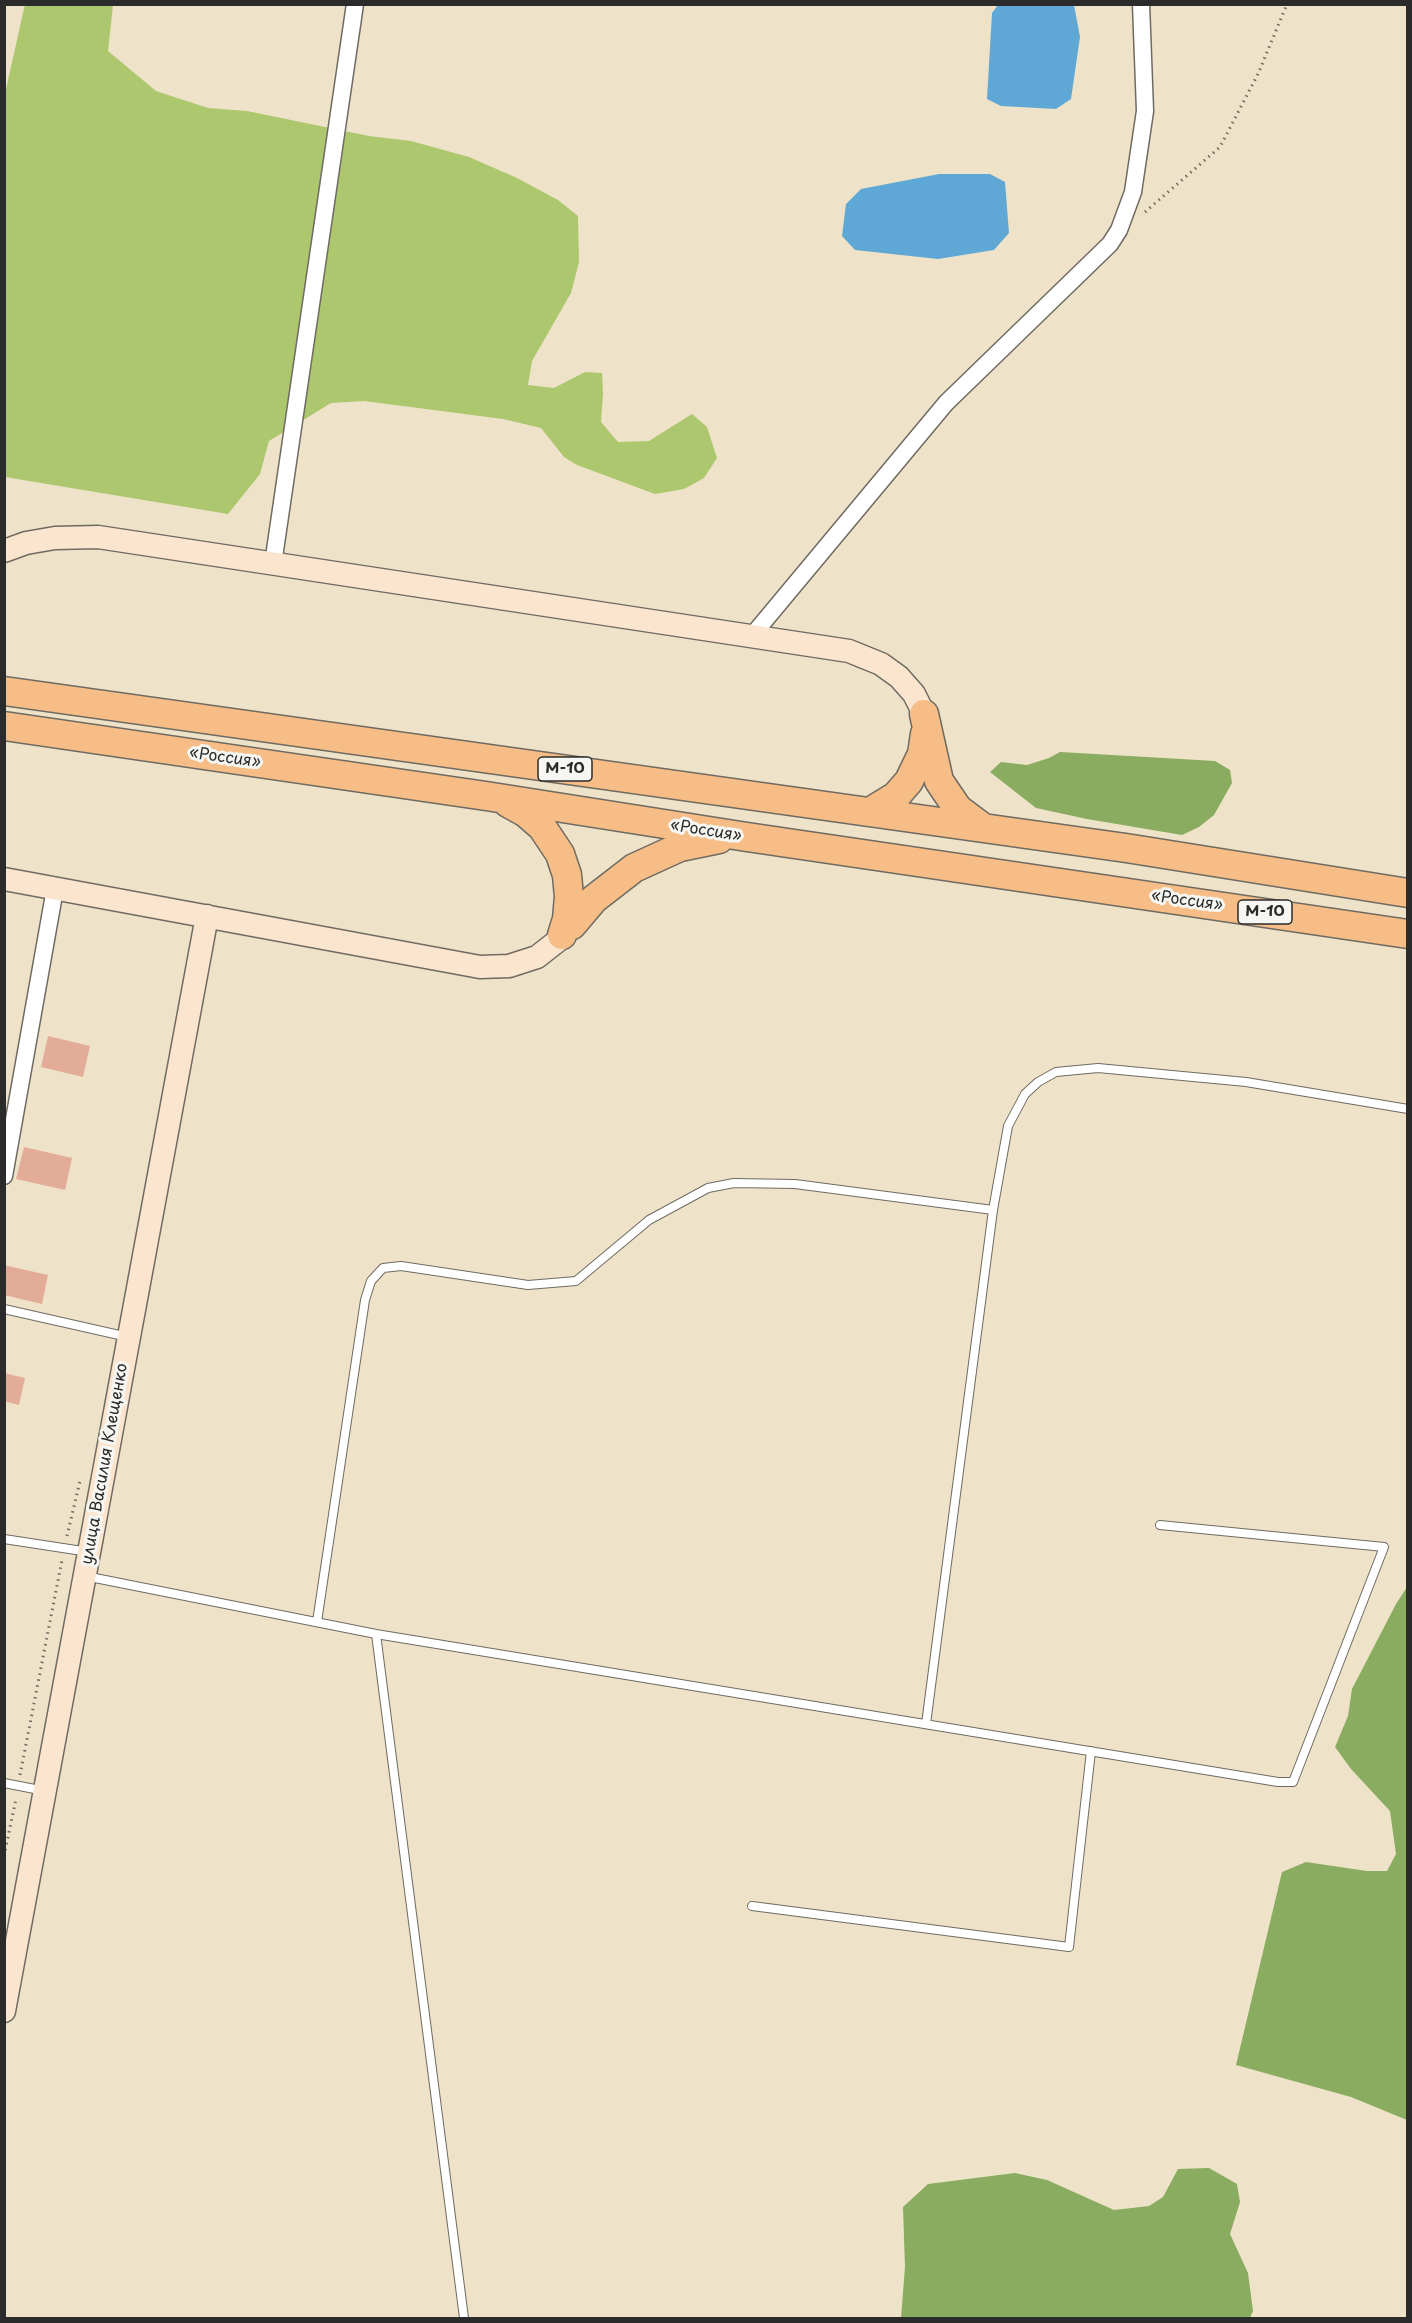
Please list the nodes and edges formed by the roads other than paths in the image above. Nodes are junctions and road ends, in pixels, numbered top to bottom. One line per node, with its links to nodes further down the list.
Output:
1 (355, 4): 4 (street)
2 (1141, 4): 5 (street)
3 (4, 551): 4 (street)
4 (273, 564): 5 (street)
5 (751, 637): 7 (street)
6 (4, 691): 10 (highway, М-10)
7 (924, 714): 10 (highway); 11 (highway)
8 (4, 726): 9 (highway, «Россия» / М-10)
9 (486, 796): 12 (highway, «Россия» / М-10); 17 (highway)
10 (870, 812): 11 (highway, М-10)
11 (986, 828): 15 (highway, М-10)
12 (747, 837): 17 (highway); 18 (highway, «Россия» / М-10)
13 (4, 879): 14 (street)
14 (55, 889): 16 (street); 20 (street)
15 (1407, 893)
16 (207, 916): 17 (street); 23 (street, улица Василия Клещенко)
17 (566, 932)
18 (1407, 934)
19 (1407, 1109): 21 (lane)
20 (4, 1176)
21 (993, 1210): 28 (lane); 30 (lane)
22 (4, 1309): 23 (lane)
23 (129, 1337): 26 (street, улица Василия Клещенко)
24 (1160, 1525): 31 (lane)
25 (4, 1539): 26 (lane)
26 (89, 1552): 27 (street, улица Василия Клещенко)
27 (85, 1576): 28 (lane); 33 (street, улица Василия Клещенко)
28 (317, 1622): 29 (lane)
29 (376, 1634): 30 (lane); 36 (lane)
30 (926, 1724): 31 (lane)
31 (1091, 1751): 34 (lane)
32 (4, 1783): 33 (lane)
33 (45, 1791): 35 (street, улица Василия Клещенко)
34 (753, 1905)
35 (4, 2011)
36 (464, 2319)

